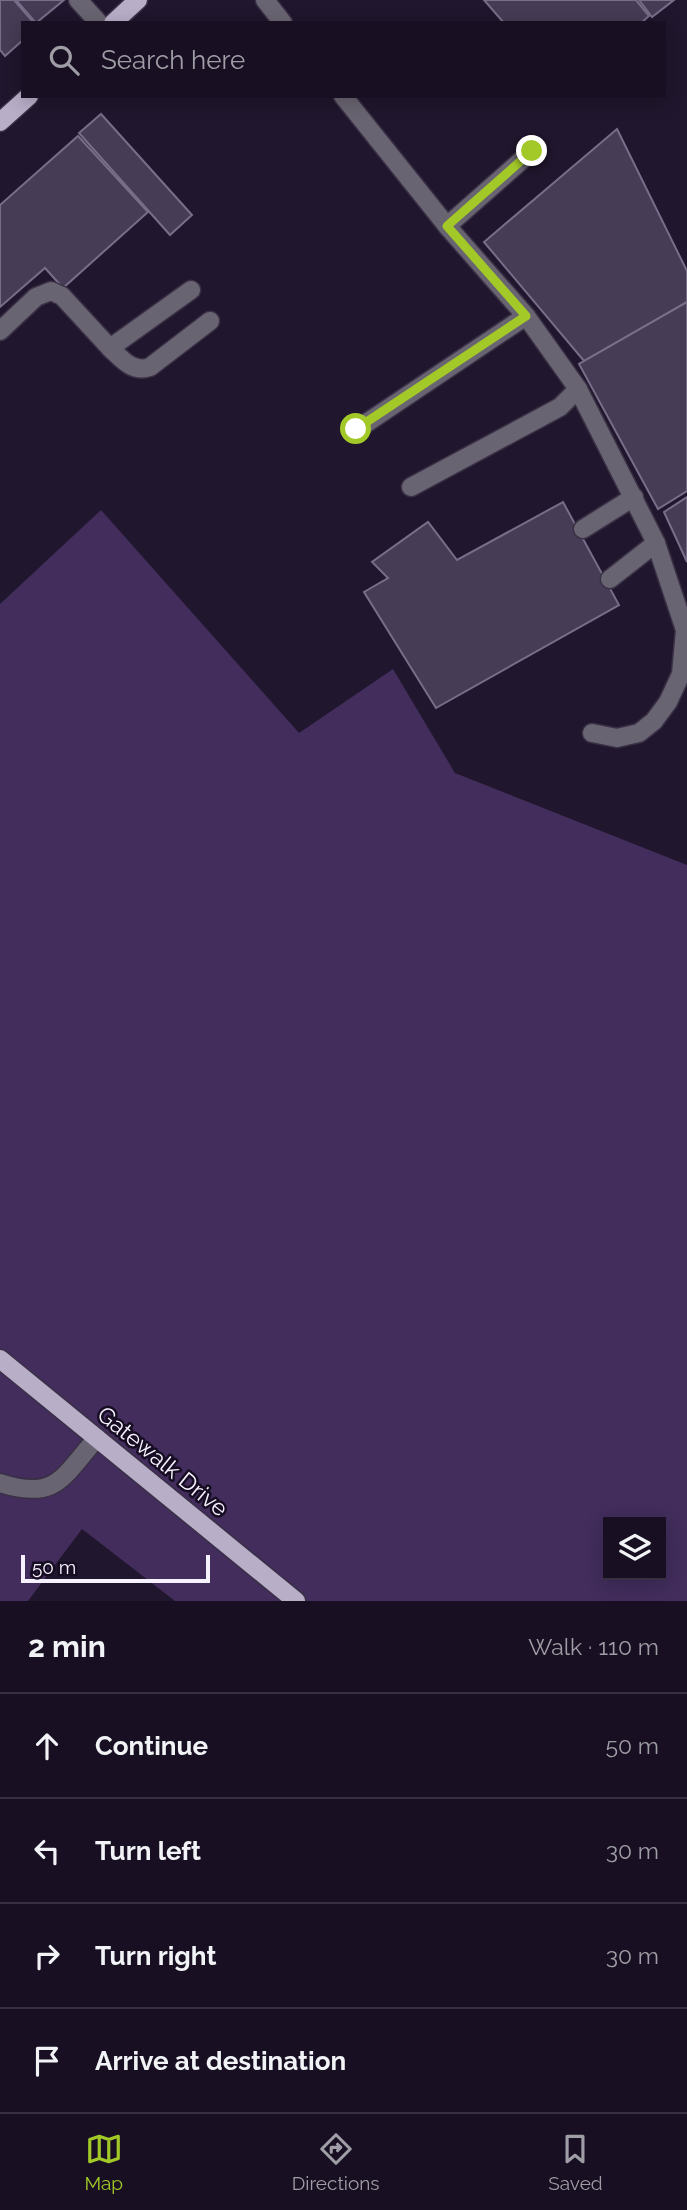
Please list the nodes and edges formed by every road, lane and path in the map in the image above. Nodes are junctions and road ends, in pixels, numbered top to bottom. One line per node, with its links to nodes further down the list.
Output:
1 (78, 0): 4 (street)
2 (138, 0): 5 (main road)
3 (265, 0): 6 (street)
4 (97, 21)
5 (115, 21)
6 (281, 21)
7 (27, 98): 9 (main road)
8 (344, 98): 11 (street)
9 (0, 122)
10 (532, 151): 11 (street)
11 (447, 226): 13 (street)
12 (191, 290): 16 (street)
13 (526, 316): 17 (street); 18 (street)
14 (210, 321): 16 (street)
15 (0, 331): 16 (street)
16 (110, 348)
17 (578, 389): 19 (street); 20 (street)
18 (356, 429)
19 (411, 487)
20 (634, 498): 21 (street); 22 (street)
21 (583, 529)
22 (656, 543): 23 (street); 24 (street)
23 (610, 579)
24 (593, 733)
25 (0, 1359): 26 (main road, Gatewalk Drive)
26 (97, 1438): 27 (street); 28 (main road, Gatewalk Drive)
27 (0, 1483)
28 (296, 1601)

